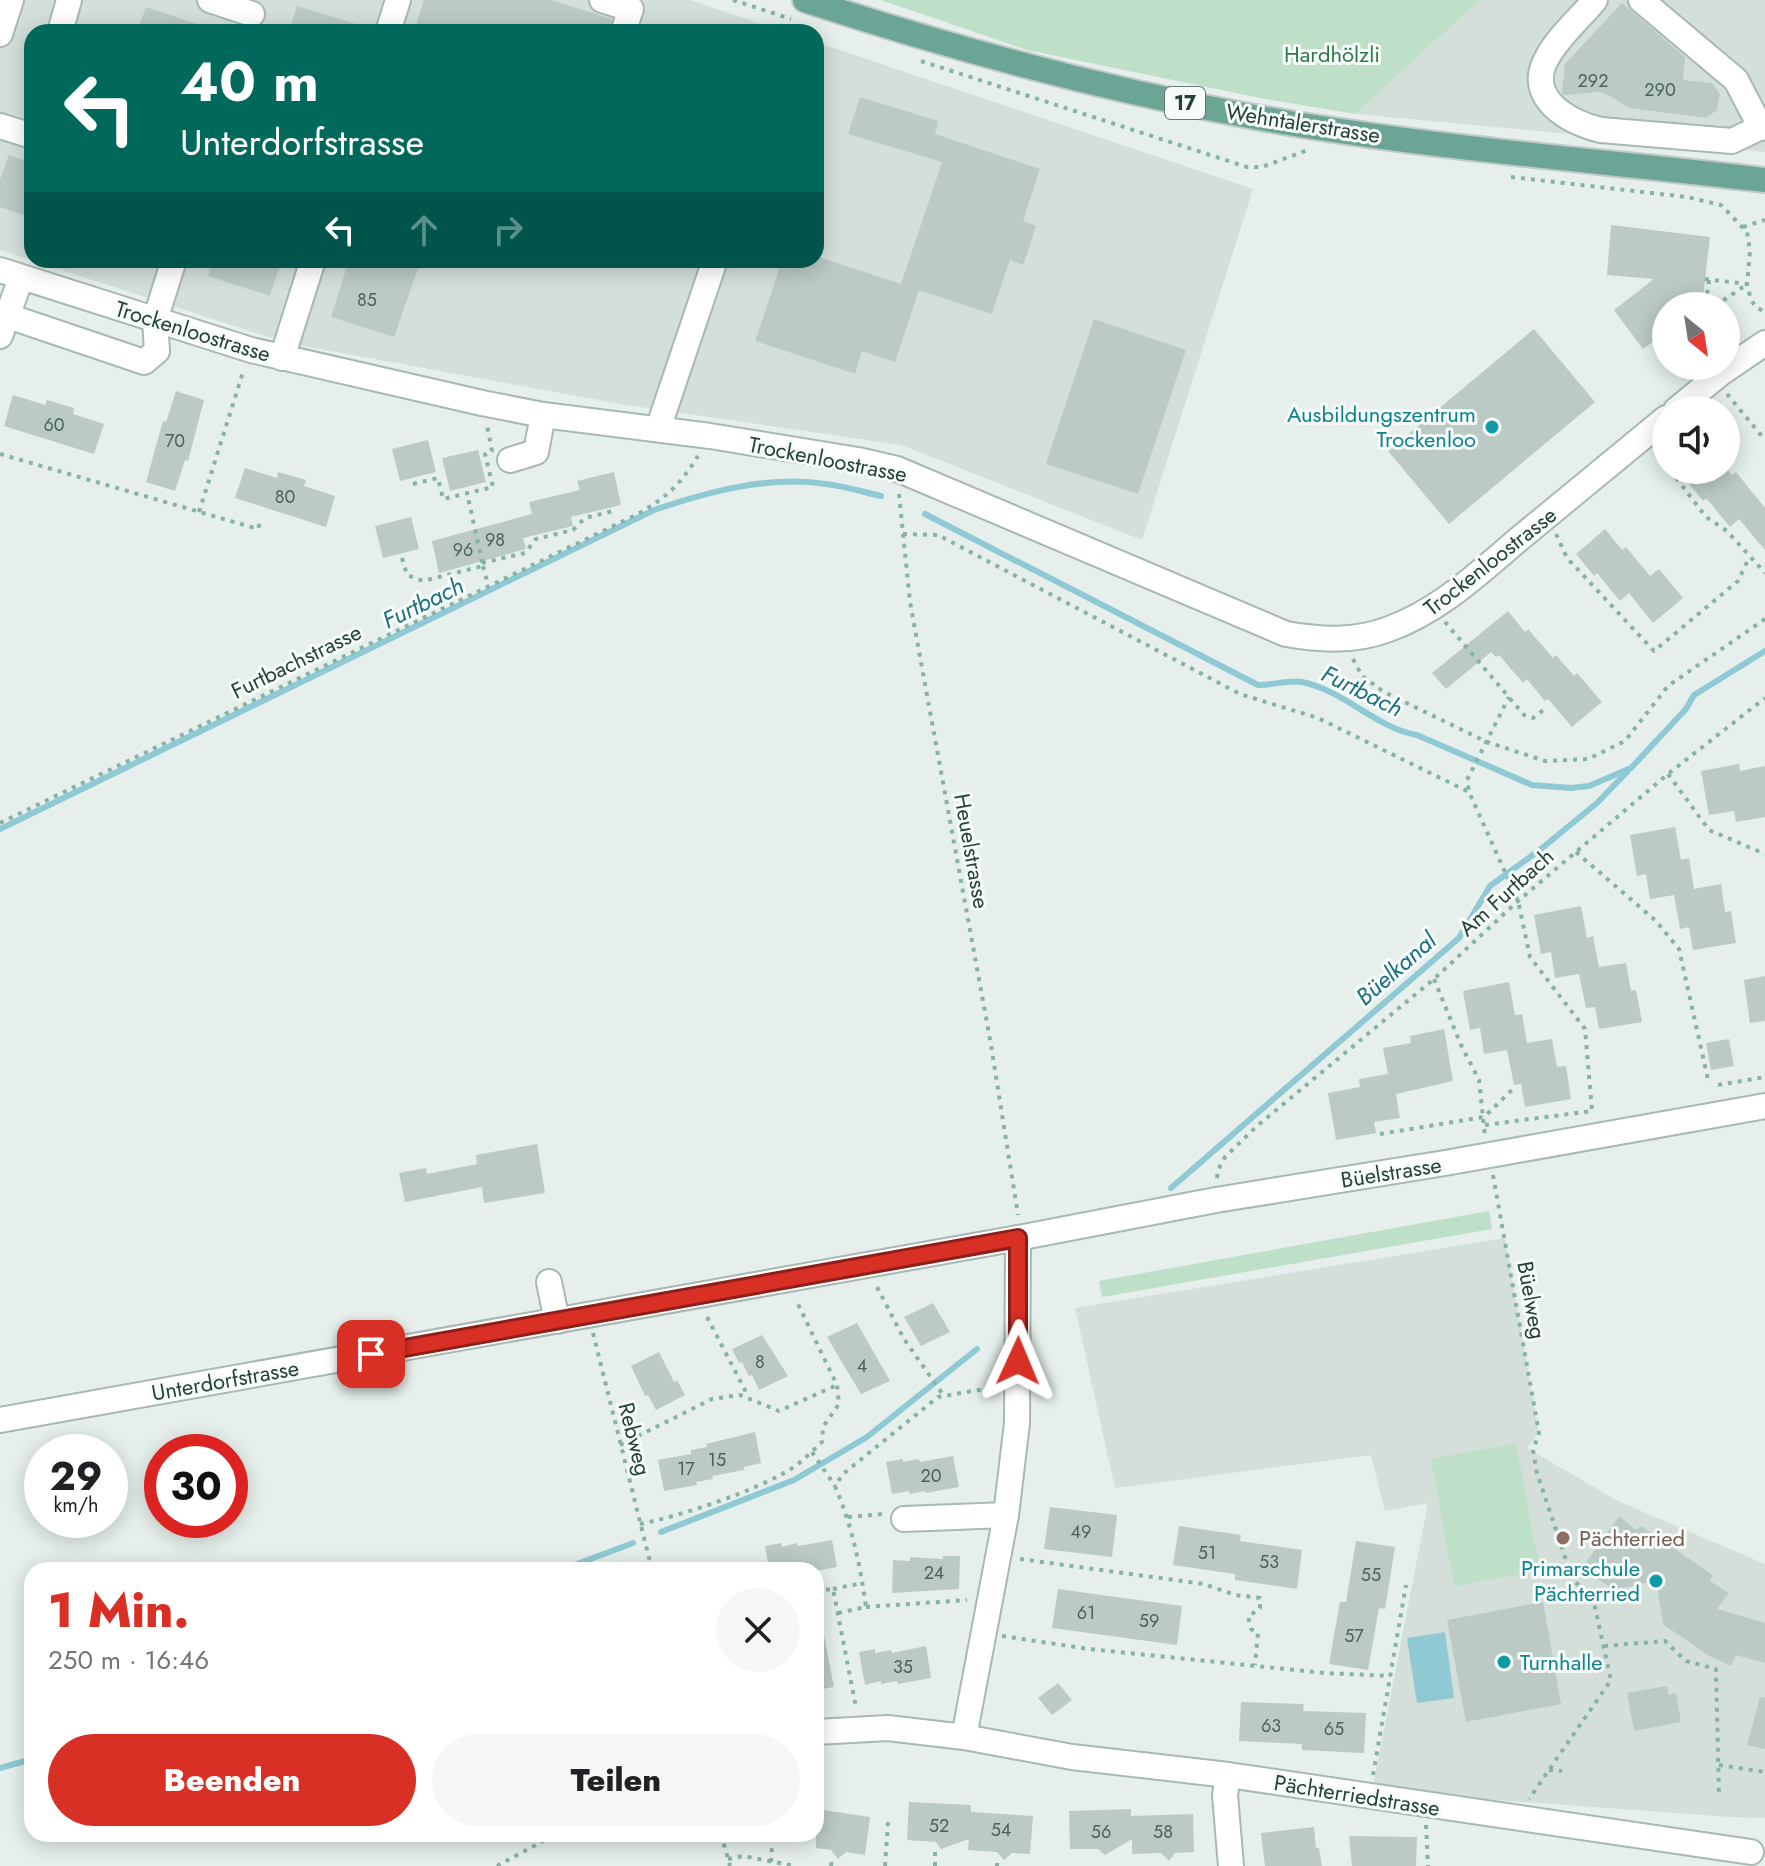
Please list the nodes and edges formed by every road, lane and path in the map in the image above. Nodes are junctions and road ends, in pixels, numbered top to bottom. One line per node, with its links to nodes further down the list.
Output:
1 (11, 0): 14 (street)
2 (69, 0): 11 (street)
3 (210, 0): 10 (street)
4 (398, 0): 12 (street)
5 (602, 0): 13 (street)
6 (733, 0): 9 (path)
7 (1595, 0): 16 (street)
8 (1641, 0): 16 (street)
9 (799, 10): 18 (main road, Wehntalerstrasse / 17)
10 (252, 15)
11 (62, 24)
12 (390, 24)
13 (626, 24)
14 (0, 34)
15 (0, 126): 17 (street)
16 (1763, 126)
17 (24, 134)
18 (1765, 180)
19 (1765, 220): 20 (path)
20 (1743, 227)
21 (171, 268): 26 (street)
22 (310, 268): 30 (street)
23 (712, 268): 35 (street)
24 (11, 274): 26 (street, Trockenloostrasse); 27 (street)
25 (1714, 306): 25 (path)
26 (155, 320): 27 (street); 28 (street, Trockenloostrasse)
27 (4, 326)
28 (251, 350): 30 (street, Trockenloostrasse); 46 (path)
29 (1761, 354): 32 (street)
30 (282, 358): 33 (street, Trockenloostrasse)
31 (1723, 389): 38 (path)
32 (1703, 396)
33 (482, 403): 34 (street, Trockenloostrasse); 44 (path)
34 (543, 415): 35 (street, Trockenloostrasse); 40 (street)
35 (658, 429): 37 (street, Trockenloostrasse)
36 (1652, 430): 57 (street, Trockenloostrasse)
37 (710, 436): 41 (street, Trockenloostrasse); 54 (path, Furtbachstrasse)
38 (1765, 440)
39 (0, 454): 46 (path)
40 (510, 460)
41 (897, 469): 49 (path, Heuelstrasse); 57 (street, Trockenloostrasse)
42 (413, 484): 44 (path)
43 (1680, 484): 51 (path)
44 (467, 493): 52 (path)
45 (617, 510): 52 (path)
46 (199, 512): 47 (path)
47 (261, 519)
48 (1554, 530): 51 (path)
49 (903, 534): 63 (path); 80 (path, Heuelstrasse)
50 (402, 558): 52 (path)
51 (1749, 558): 53 (path)
52 (482, 565): 54 (path)
53 (1765, 573)
54 (488, 585): 64 (path, Furtbachstrasse)
55 (1765, 619): 61 (path)
56 (1444, 620): 58 (path)
57 (1343, 639): 61 (path)
58 (1509, 697): 60 (path); 61 (path)
59 (1765, 698): 62 (path, Am Furtbach)
60 (1546, 708)
61 (1487, 742): 63 (path)
62 (1668, 774): 65 (path, Am Furtbach); 66 (path)
63 (1469, 792): 67 (path)
64 (0, 823)
65 (1576, 852): 67 (path, Am Furtbach); 70 (path)
66 (1765, 854)
67 (1518, 901): 68 (path, Am Furtbach); 75 (path)
68 (1434, 979): 74 (path); 79 (path, Am Furtbach)
69 (1765, 1077): 71 (path)
70 (1709, 1084)
71 (1718, 1085)
72 (1516, 1086): 74 (path)
73 (1765, 1106): 80 (street, Büelstrasse)
74 (1484, 1117): 75 (path); 76 (path)
75 (1485, 1125): 77 (path)
76 (1380, 1134)
77 (1486, 1139)
78 (1492, 1172): 108 (path, Büelweg)
79 (1217, 1188)
80 (1020, 1238): 81 (street, Unterdorfstrasse); 87 (street)
81 (785, 1280): 84 (street, Unterdorfstrasse); 88 (path)
82 (549, 1282): 86 (street)
83 (877, 1287): 89 (path)
84 (589, 1315): 86 (street, Unterdorfstrasse); 92 (path, Rebweg)
85 (707, 1317): 90 (path)
86 (557, 1321): 91 (street, Unterdorfstrasse)
87 (1018, 1383): 89 (path); 95 (street)
88 (837, 1385): 90 (path); 93 (path)
89 (944, 1396): 94 (path)
90 (749, 1398): 92 (path)
91 (0, 1420)
92 (620, 1445): 97 (path, Rebweg)
93 (812, 1452): 94 (path); 97 (path)
94 (835, 1486): 100 (path)
95 (1006, 1515): 96 (street); 98 (street)
96 (904, 1519)
97 (640, 1524): 99 (path, Rebweg)
98 (998, 1556): 104 (street); 109 (path)
99 (650, 1562)
100 (863, 1583): 102 (path); 105 (path)
101 (1406, 1585): 110 (path)
102 (833, 1589): 103 (path); 106 (path)
103 (824, 1590)
104 (990, 1600): 105 (path); 107 (street)
105 (866, 1607): 106 (path)
106 (838, 1613): 111 (path)
107 (983, 1633): 109 (path); 113 (street)
108 (1604, 1646): 114 (path); 115 (path, Büelweg)
109 (1255, 1665): 110 (path)
110 (1390, 1676): 119 (path)
111 (861, 1729): 112 (street, Pächterriedstrasse); 113 (street, Pächterriedstrasse)
112 (824, 1731)
113 (964, 1737): 118 (street, Pächterriedstrasse)
114 (1719, 1765): 117 (path); 120 (path)
115 (1549, 1770): 116 (path); 122 (path, Büelweg)
116 (1562, 1771)
117 (1765, 1772)
118 (1228, 1775): 119 (street, Pächterriedstrasse); 138 (street)
119 (1369, 1796): 121 (street, Pächterriedstrasse)
120 (1719, 1797)
121 (1429, 1806): 122 (street, Pächterriedstrasse); 139 (path)
122 (1515, 1818): 128 (street, Pächterriedstrasse)
123 (888, 1822): 136 (path)
124 (541, 1842): 132 (path)
125 (723, 1842): 130 (path)
126 (772, 1845): 131 (path)
127 (935, 1852): 137 (path)
128 (1751, 1852)
129 (832, 1858): 135 (path)
130 (728, 1859): 131 (path); 133 (path)
131 (771, 1862): 134 (path)
132 (497, 1866)
133 (730, 1866)
134 (795, 1866)
135 (831, 1866)
136 (885, 1866)
137 (935, 1866)
138 (1231, 1866)
139 (1428, 1866)

